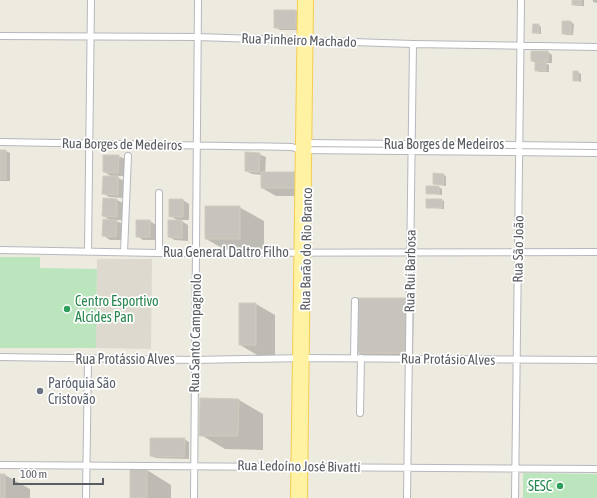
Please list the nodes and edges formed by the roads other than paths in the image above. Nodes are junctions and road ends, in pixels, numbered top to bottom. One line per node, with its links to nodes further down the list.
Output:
1 (92, 0): 7 (street)
2 (198, 0): 8 (street, Rua Santo Campagnolo)
3 (302, 0): 9 (main road, Rua Barão do Rio Branco)
4 (309, 0): 9 (main road, Rua Barão do Rio Branco)
5 (521, 0): 11 (street, Rua São João)
6 (0, 36): 7 (street, Rua Pinheiro Machado)
7 (91, 37): 8 (street, Rua Pinheiro Machado); 14 (street)
8 (198, 37): 9 (street, Rua Pinheiro Machado); 16 (street, Rua Santo Campagnolo)
9 (305, 39): 10 (street, Rua Pinheiro Machado); 18 (main road, Rua Barão do Rio Branco)
10 (413, 44): 11 (street, Rua Pinheiro Machado); 15 (street, Rua Rui Barbosa)
11 (520, 46): 12 (street, Rua Pinheiro Machado); 19 (street, Rua São João)
12 (597, 46)
13 (0, 142): 14 (street, Rua Borges de Medeiros)
14 (91, 144): 16 (street, Rua Borges de Medeiros); 25 (street)
15 (412, 144): 18 (street, Rua Borges de Medeiros); 19 (street, Rua Borges de Medeiros); 20 (street, Rua Rui Barbosa)
16 (196, 145): 18 (street, Rua Borges de Medeiros); 28 (street, Rua Santo Campagnolo)
17 (597, 146): 19 (street, Rua Borges de Medeiros)
18 (301, 147): 20 (street); 29 (main road, Rua Barão do Rio Branco)
19 (519, 148): 20 (street); 21 (street); 31 (street, Rua São João)
20 (411, 151): 30 (street, Rua Rui Barbosa)
21 (597, 153)
22 (128, 156): 26 (street)
23 (159, 193): 27 (street)
24 (0, 250): 25 (street, Rua General Daltro Filho)
25 (88, 251): 26 (street, Rua General Daltro Filho)
26 (124, 252): 27 (street, Rua General Daltro Filho)
27 (159, 252): 28 (street, Rua General Daltro Filho)
28 (196, 252): 29 (street, Rua General Daltro Filho); 39 (street, Rua Santo Campagnolo)
29 (303, 252): 30 (street, Rua General Daltro Filho); 35 (main road, Rua Barão do Rio Branco)
30 (410, 252): 31 (street, Rua General Daltro Filho); 37 (street, Rua Rui Barbosa)
31 (518, 252): 32 (street, Rua General Daltro Filho); 40 (street, Rua São João)
32 (597, 252)
33 (355, 301): 36 (street)
34 (0, 358): 38 (street, Rua Protássio Alves)
35 (301, 358): 36 (street, Rua Protásio Alves); 39 (street, Rua Protássio Alves); 46 (main road, Rua Barão do Rio Branco)
36 (358, 358): 37 (street, Rua Protásio Alves); 42 (street)
37 (409, 358): 40 (street, Rua Protásio Alves); 47 (street, Rua Rui Barbosa)
38 (88, 359): 39 (street, Rua Protássio Alves); 44 (street)
39 (194, 360): 45 (street, Rua Santo Campagnolo)
40 (517, 360): 41 (street, Rua Protásio Alves); 48 (street, Rua São João)
41 (597, 360)
42 (360, 413)
43 (0, 465): 44 (street, Rua Ledoíno José Bivatti)
44 (87, 465): 45 (street, Rua Ledoíno José Bivatti); 50 (street)
45 (195, 465): 46 (street, Rua Ledoíno José Bivatti); 51 (street, Rua Santo Campagnolo)
46 (299, 466): 47 (street, Rua Ledoíno José Bivatti); 52 (main road, Rua Barão do Rio Branco); 53 (main road, Rua Barão do Rio Branco)
47 (408, 467): 48 (street, Rua Ledoíno José Bivatti); 54 (street, Rua Rui Barbosa)
48 (516, 468): 49 (street, Rua Ledoíno José Bivatti); 55 (street, Rua São João)
49 (597, 469)
50 (86, 498)
51 (194, 498)
52 (295, 498)
53 (302, 498)
54 (407, 498)
55 (515, 498)

